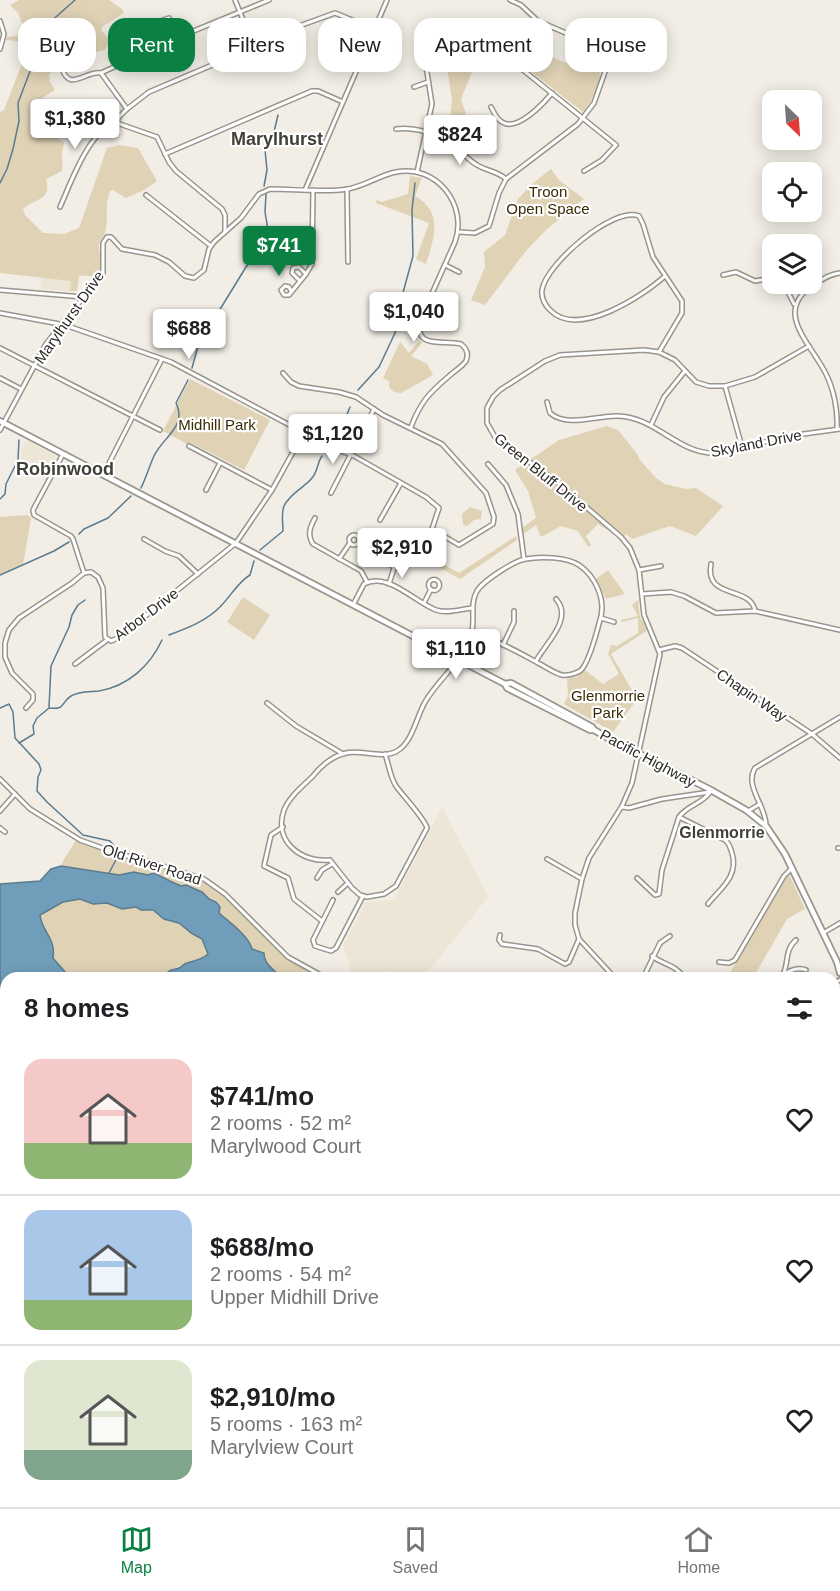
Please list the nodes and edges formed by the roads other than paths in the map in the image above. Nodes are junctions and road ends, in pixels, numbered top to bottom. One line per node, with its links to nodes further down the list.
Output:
1 (235, 0): 7 (street)
2 (269, 0): 7 (street)
3 (387, 0): 11 (street)
4 (510, 0): 6 (street)
5 (523, 0): 6 (street)
6 (521, 5): 26 (street)
7 (241, 12): 8 (street); 13 (street)
8 (243, 18)
9 (321, 18): 10 (street)
10 (347, 18)
11 (379, 18)
12 (0, 21): 14 (street)
13 (195, 31)
14 (0, 49)
15 (207, 67): 25 (street)
16 (108, 70): 19 (street)
17 (64, 72): 19 (street)
18 (356, 72): 23 (street)
19 (101, 73): 25 (street)
20 (428, 82): 21 (street); 22 (street); 29 (street)
21 (414, 87)
22 (552, 93): 24 (street); 26 (street)
23 (343, 102): 30 (street); 34 (street)
24 (491, 107)
25 (127, 109): 27 (street)
26 (583, 118): 31 (street); 33 (street)
27 (117, 123): 30 (street); 38 (street)
28 (396, 129): 29 (street)
29 (425, 133): 32 (street); 33 (street)
30 (165, 154): 39 (street)
31 (584, 171)
32 (417, 172): 36 (street, Marylhurst Drive); 40 (street)
33 (506, 179): 40 (street)
34 (305, 189): 35 (street, Marylhurst Drive); 39 (street, Marylhurst Drive)
35 (313, 189): 36 (street, Marylhurst Drive); 48 (street)
36 (347, 189): 42 (street)
37 (146, 195): 41 (street)
38 (60, 207)
39 (225, 232): 41 (street, Marylhurst Drive)
40 (459, 232): 43 (street)
41 (211, 246): 56 (street, Marylhurst Drive)
42 (348, 262)
43 (445, 265): 45 (street); 57 (street)
44 (740, 267): 46 (street)
45 (459, 272)
46 (739, 272): 49 (street); 51 (street)
47 (840, 273): 58 (street)
48 (306, 274): 52 (street); 52 (street)
49 (723, 275)
50 (665, 276): 50 (street); 64 (street)
51 (762, 280)
52 (300, 281): 54 (street)
53 (0, 290): 56 (street)
54 (291, 291)
55 (788, 294): 58 (street)
56 (83, 297): 61 (street, Marylhurst Drive)
57 (427, 305): 60 (street); 77 (street)
58 (795, 306): 62 (street)
59 (0, 313): 61 (street)
60 (443, 313)
61 (60, 324): 65 (street); 66 (street, Marylhurst Drive)
62 (809, 346): 70 (street); 78 (street)
63 (0, 348): 66 (street)
64 (659, 352): 67 (street); 103 (street, Green Bluff Drive)
65 (162, 359): 74 (street); 81 (street)
66 (34, 365): 71 (street, Marylhurst Drive); 74 (street)
67 (685, 371): 70 (street); 76 (street)
68 (283, 373): 73 (street)
69 (0, 378): 71 (street)
70 (725, 386): 83 (street)
71 (21, 390): 75 (street, Marylhurst Drive)
72 (547, 402): 76 (street, Skyland Drive)
73 (374, 409): 77 (street); 85 (street)
74 (133, 417): 80 (street); 88 (street)
75 (2, 422): 79 (street, Marylhurst Drive); 84 (main road, Pacific Highway)
76 (651, 425): 83 (street, Skyland Drive)
77 (411, 427): 89 (street)
78 (838, 429): 83 (street, Skyland Drive)
79 (0, 430)
80 (160, 430)
81 (303, 433): 85 (street); 91 (street, Arbor Drive)
82 (189, 446): 86 (street)
83 (742, 447)
84 (63, 454): 88 (main road, Pacific Highway); 104 (street)
85 (351, 454): 89 (street); 92 (street)
86 (220, 462): 90 (street); 91 (street)
87 (488, 464): 98 (street)
88 (103, 475): 96 (main road, Pacific Highway)
89 (401, 483): 94 (street)
90 (206, 490)
91 (272, 490): 96 (street, Arbor Drive)
92 (331, 493)
93 (315, 518): 99 (street)
94 (380, 520)
95 (144, 539): 105 (street)
96 (236, 543): 105 (street, Arbor Drive); 112 (main road, Pacific Highway)
97 (350, 543): 99 (street)
98 (524, 558): 113 (street); 116 (street)
99 (339, 559): 106 (street)
100 (711, 564): 115 (street)
101 (661, 566): 103 (street)
102 (394, 568): 107 (street)
103 (639, 570): 109 (street, Green Bluff Drive)
104 (84, 573): 120 (street, Arbor Drive); 127 (street)
105 (198, 574): 120 (street, Arbor Drive)
106 (368, 582): 107 (street); 112 (street)
107 (389, 584): 111 (street)
108 (431, 590): 111 (street)
109 (641, 594): 115 (street); 122 (street, Green Bluff Drive)
110 (556, 599): 124 (street)
111 (424, 603): 113 (street)
112 (353, 604): 123 (main road, Pacific Highway)
113 (473, 608): 119 (street)
114 (514, 611): 121 (street)
115 (755, 611): 118 (street)
116 (601, 618): 117 (street); 124 (street)
117 (614, 622)
118 (840, 630)
119 (472, 633): 121 (street); 123 (street)
120 (107, 640): 125 (street)
121 (503, 645): 124 (street)
122 (659, 650): 129 (street, Chapin Way); 132 (street)
123 (459, 660): 131 (street); 132 (main road, Pacific Highway)
124 (536, 661)
125 (75, 664)
126 (267, 703): 130 (street)
127 (26, 708)
128 (840, 717): 129 (street)
129 (812, 734): 133 (street, Chapin Way); 137 (street)
130 (343, 754): 131 (street); 143 (street)
131 (385, 754): 154 (street)
132 (639, 754): 135 (main road, Pacific Highway); 138 (street)
133 (840, 758)
134 (0, 779): 136 (street, Old River Road)
135 (711, 791): 138 (street); 140 (main road, Pacific Highway); 141 (street)
136 (15, 794): 139 (street); 168 (street, Old River Road)
137 (760, 804): 140 (street); 142 (street)
138 (622, 806): 151 (street)
139 (0, 811)
140 (748, 811): 142 (main road, Pacific Highway)
141 (679, 817): 150 (street); 156 (street)
142 (766, 826): 148 (main road, Pacific Highway)
143 (283, 827): 147 (street); 157 (street)
144 (0, 828): 145 (street)
145 (5, 832)
146 (548, 859): 151 (street)
147 (332, 864): 149 (street); 152 (street)
148 (792, 868): 159 (main road, Pacific Highway); 165 (street)
149 (317, 878)
150 (637, 878)
151 (582, 879): 162 (street)
152 (348, 883): 153 (street); 154 (street)
153 (338, 892)
154 (363, 896): 157 (street)
155 (333, 900): 157 (street)
156 (708, 904)
157 (322, 921)
158 (840, 923): 159 (street)
159 (823, 933): 166 (main road, Pacific Highway)
160 (500, 935): 162 (street)
161 (670, 936): 164 (street)
162 (579, 939): 169 (street)
163 (796, 940): 172 (street)
164 (652, 956): 170 (street); 171 (street)
165 (719, 962)
166 (838, 964)
167 (806, 970): 173 (street)
168 (315, 972)
169 (609, 972)
170 (645, 972)
171 (680, 972)
172 (785, 972)
173 (790, 972)

